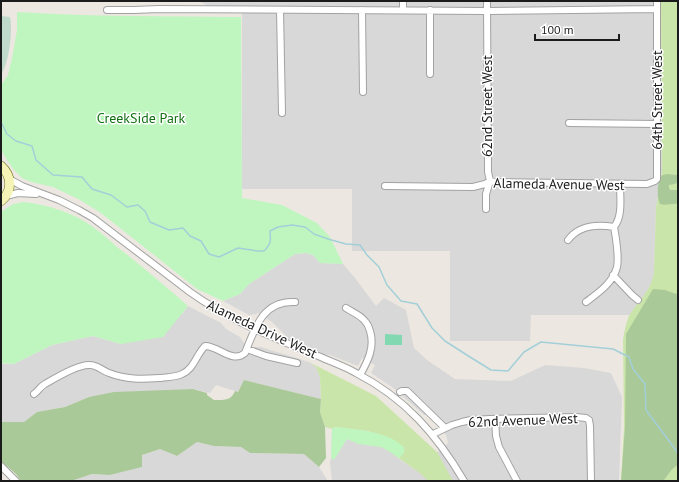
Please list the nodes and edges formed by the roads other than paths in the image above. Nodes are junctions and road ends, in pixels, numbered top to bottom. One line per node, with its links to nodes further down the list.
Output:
1 (403, 1): 7 (street)
2 (487, 1): 9 (street, 62nd Street West)
3 (657, 1): 10 (street, 64th Street West)
4 (107, 10): 5 (street)
5 (280, 10): 6 (street); 13 (street)
6 (362, 10): 7 (street); 12 (street)
7 (403, 10): 8 (street)
8 (430, 10): 9 (street); 11 (street)
9 (487, 10): 10 (street); 19 (street, 62nd Street West)
10 (657, 10): 15 (street, 64th Street West)
11 (430, 74)
12 (363, 92)
13 (282, 113)
14 (569, 123): 15 (street)
15 (657, 124): 17 (street, 64th Street West)
16 (1, 166): 18 (main road)
17 (657, 175): 20 (street, Alameda Avenue West)
18 (10, 179): 22 (street, Alameda Drive West); 23 (main road)
19 (490, 181): 20 (street, Alameda Avenue West); 21 (street, Alameda Avenue West); 24 (street, 62nd Street West)
20 (620, 184): 25 (street)
21 (385, 186)
22 (42, 194): 23 (street, Alameda Drive West); 32 (street, Alameda Drive West)
23 (4, 198)
24 (486, 210)
25 (614, 227): 26 (street); 27 (street)
26 (568, 240)
27 (613, 275): 28 (street); 30 (street)
28 (638, 300)
29 (295, 302): 32 (street)
30 (586, 302)
31 (346, 308): 35 (street)
32 (254, 329): 33 (street); 35 (street, Alameda Drive West)
33 (247, 349): 34 (street); 37 (street)
34 (297, 363)
35 (360, 375): 40 (street, Alameda Drive West)
36 (400, 392): 39 (street)
37 (34, 394)
38 (495, 419): 39 (street, 62nd Avenue West); 44 (street); 45 (street, 62nd Avenue West)
39 (445, 428): 40 (street, 62nd Avenue West)
40 (433, 434): 43 (street, Alameda Drive West)
41 (1, 466): 42 (street)
42 (16, 481)
43 (464, 481)
44 (517, 481)
45 (591, 481)

